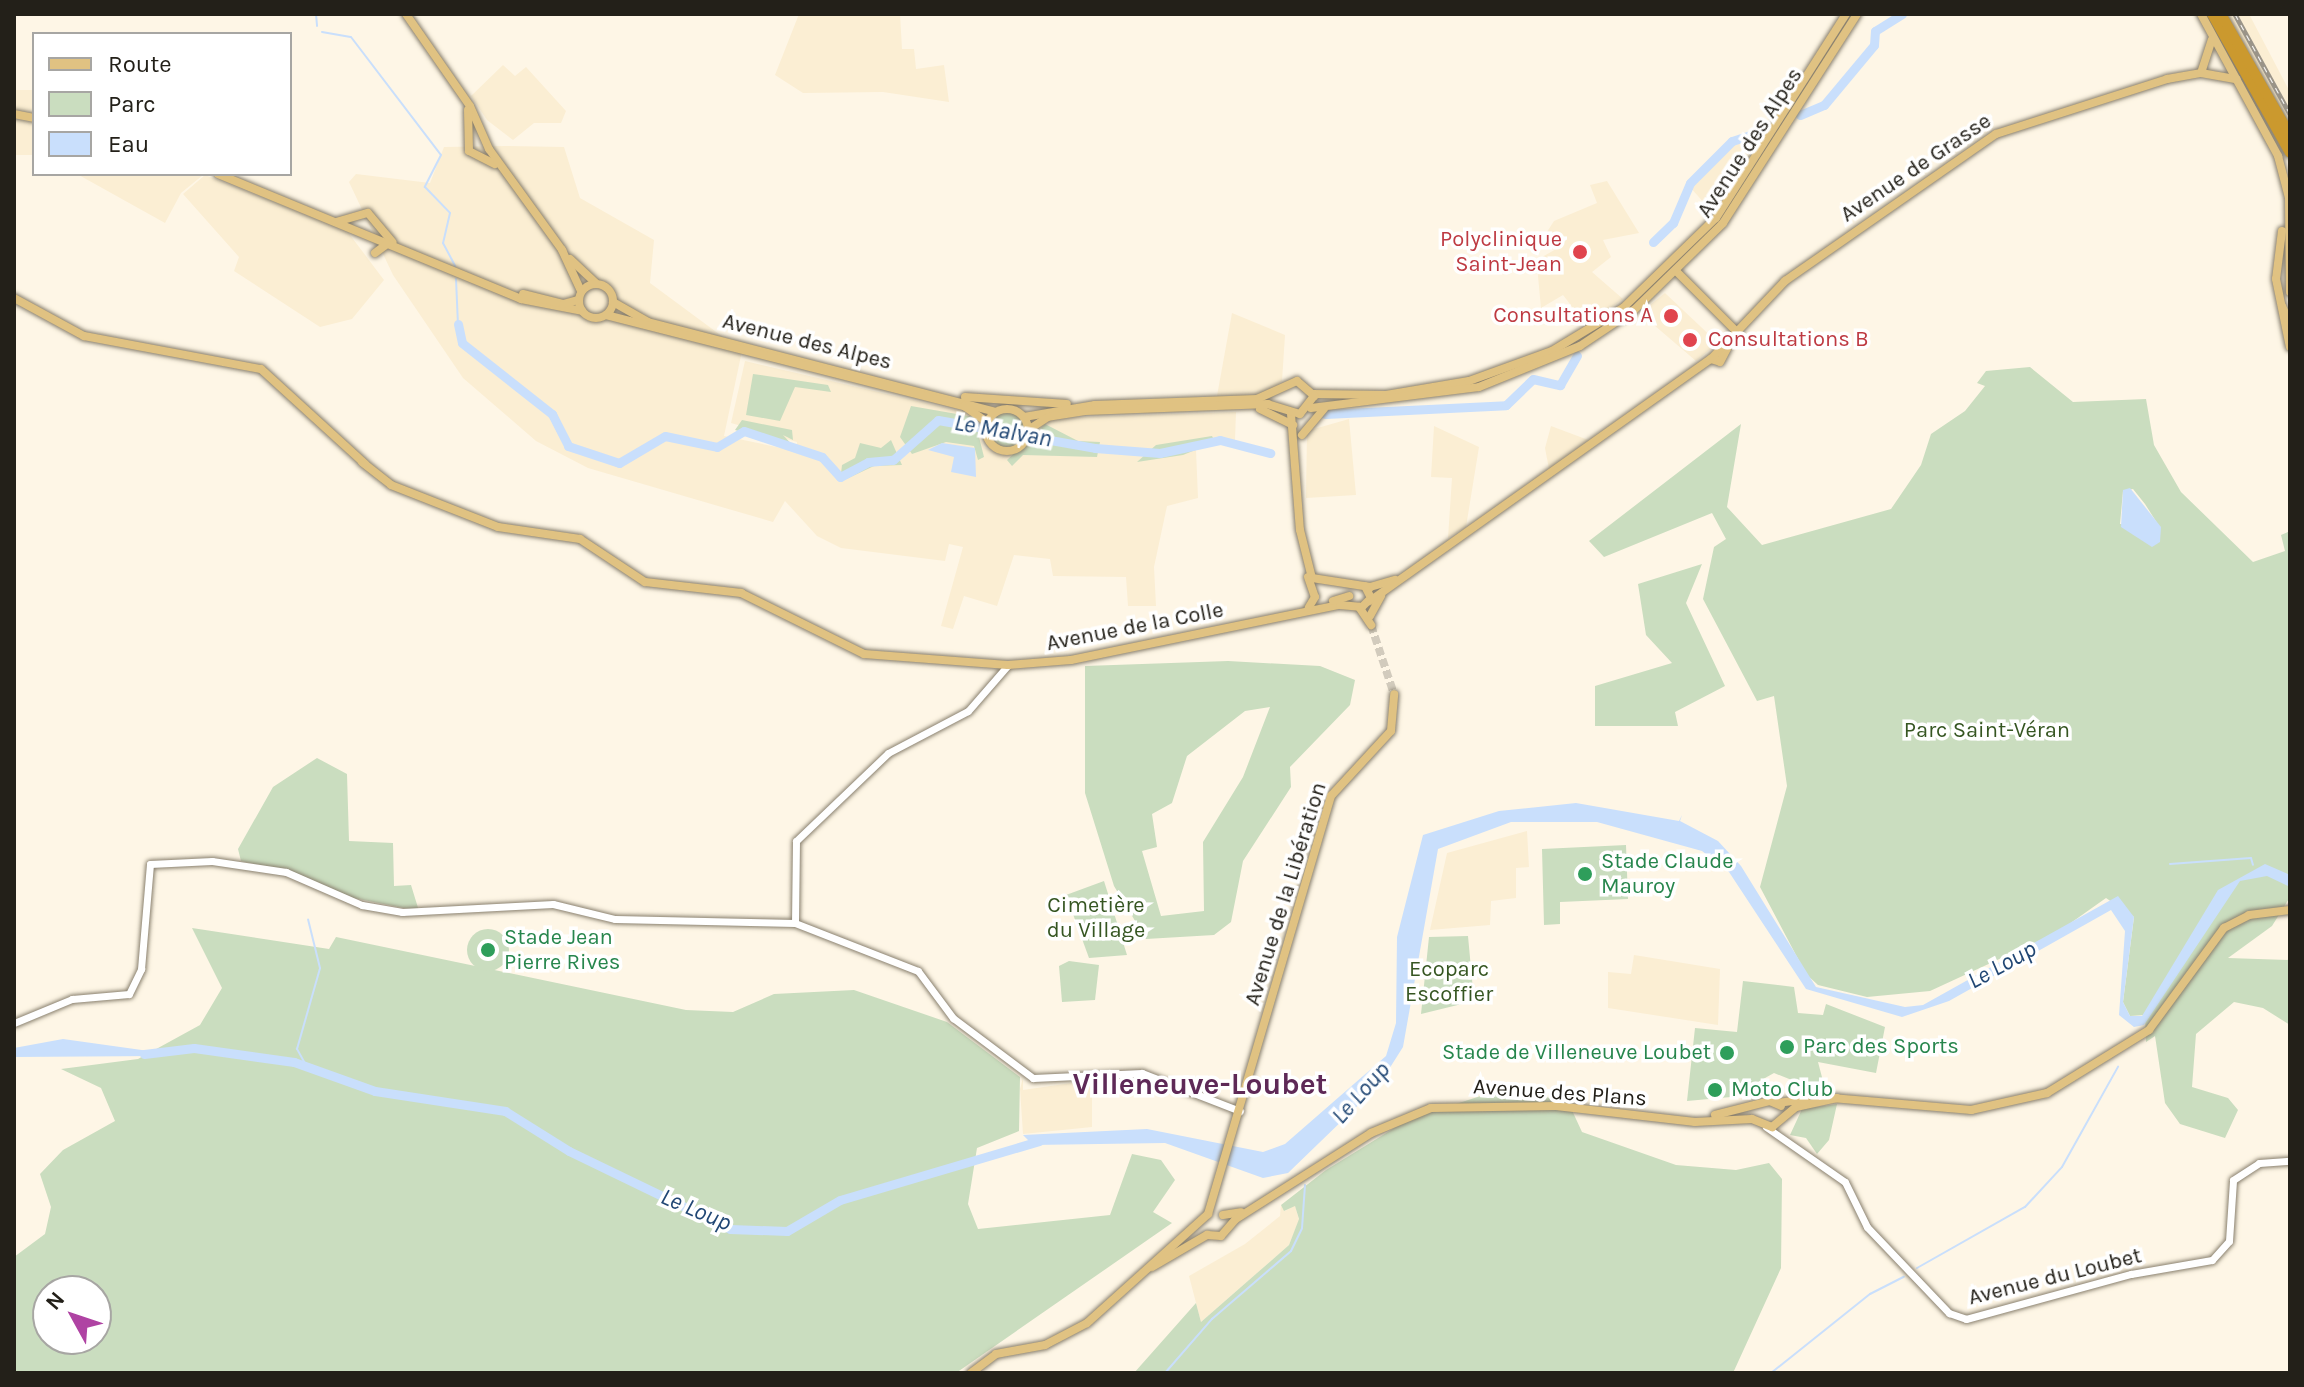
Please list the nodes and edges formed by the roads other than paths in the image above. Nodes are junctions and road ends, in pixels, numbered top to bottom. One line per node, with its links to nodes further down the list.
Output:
1 (399, 14): 9 (main road)
2 (406, 14): 9 (main road)
3 (1846, 14): 32 (main road, Avenue des Alpes)
4 (1857, 14): 32 (main road, Avenue des Alpes)
5 (2201, 14): 8 (main road)
6 (2212, 14): 19 (highway)
7 (2221, 14): 15 (highway)
8 (2211, 36): 10 (main road); 11 (main road)
9 (437, 58): 14 (main road)
10 (2226, 61): 11 (main road); 12 (main road, Avenue de Grasse); 13 (main road)
11 (2210, 63): 12 (main road)
12 (2206, 73): 13 (main road); 43 (main road, Avenue de Grasse)
13 (2236, 79): 23 (main road)
14 (461, 94): 16 (main road); 17 (main road)
15 (2290, 135)
16 (472, 136): 17 (main road); 20 (main road)
17 (484, 136): 18 (main road)
18 (489, 149): 20 (main road); 21 (main road)
19 (2290, 153)
20 (480, 156): 21 (main road)
21 (511, 175): 30 (main road)
22 (223, 176): 25 (main road)
23 (2283, 178): 35 (main road); 36 (main road)
24 (355, 219): 25 (main road); 26 (main road); 27 (main road)
25 (336, 222): 27 (main road)
26 (377, 225): 28 (main road); 29 (main road)
27 (354, 231): 28 (main road)
28 (371, 235): 29 (main road)
29 (391, 245): 31 (main road); 34 (main road)
30 (562, 250): 33 (main road); 37 (main road)
31 (375, 253)
32 (1675, 270): 43 (main road); 47 (main road, Avenue des Alpes); 49 (main road, Avenue des Alpes)
33 (596, 283): 37 (main road); 39 (main road)
34 (499, 289): 37 (main road); 40 (main road)
35 (2290, 292)
36 (2277, 294): 42 (main road); 44 (main road)
37 (580, 295): 40 (main road)
38 (14, 298): 70 (main road, Avenue de la Colle)
39 (613, 302): 41 (main road); 46 (main road, Avenue des Alpes)
40 (582, 311): 41 (main road)
41 (606, 315): 55 (main road, Avenue des Alpes)
42 (2290, 324)
43 (1735, 337): 60 (main road, Avenue de Grasse)
44 (2290, 347)
45 (1282, 391): 47 (main road); 48 (main road); 51 (main road)
46 (944, 394): 48 (main road); 53 (main road, Avenue des Alpes)
47 (1313, 394): 52 (main road)
48 (1095, 405): 54 (main road)
49 (1335, 405): 52 (main road, Avenue des Alpes); 57 (main road)
50 (1244, 407): 51 (main road); 56 (main road); 57 (main road)
51 (1287, 410): 52 (main road); 57 (main road)
52 (1308, 410): 57 (main road)
53 (996, 412): 54 (main road); 55 (main road)
54 (1024, 417): 56 (main road)
55 (987, 422): 56 (main road)
56 (1028, 430)
57 (1300, 434): 58 (main road); 58 (main road)
58 (1302, 538): 59 (main road)
59 (1309, 568): 61 (main road); 67 (main road)
60 (1410, 573): 62 (main road); 63 (main road)
61 (1336, 585): 62 (main road); 64 (main road)
62 (1362, 586): 64 (main road); 65 (main road)
63 (1386, 590): 65 (main road); 68 (main road)
64 (1349, 595): 66 (main road); 67 (main road, Avenue de la Colle)
65 (1369, 602): 66 (main road, Avenue de la Colle); 68 (main road)
66 (1357, 606): 68 (main road); 69 (main road, Avenue de la Colle)
67 (1309, 607): 69 (main road, Avenue de la Colle)
68 (1370, 620)
69 (1259, 622): 70 (main road, Avenue de la Colle)
70 (1008, 665): 73 (street)
71 (1394, 694): 78 (main road, Avenue de la Libération)
72 (2290, 912): 75 (main road)
73 (795, 923): 74 (street); 78 (street)
74 (14, 1023)
75 (1837, 1098): 76 (main road); 80 (main road)
76 (1778, 1103): 77 (main road, Avenue des Plans); 80 (main road)
77 (1762, 1104): 79 (main road, Avenue des Plans); 81 (main road)
78 (1240, 1109): 85 (main road, Avenue de la Libération)
79 (1687, 1120): 81 (main road, Avenue des Plans); 84 (main road, Avenue des Plans)
80 (1782, 1120): 81 (main road, Avenue des Plans); 82 (street)
81 (1764, 1125): 82 (street, Avenue du Loubet)
82 (1787, 1138): 83 (street, Avenue du Loubet)
83 (2290, 1161)
84 (1305, 1178): 85 (main road, Avenue des Plans); 86 (main road, Avenue des Plans)
85 (1213, 1216): 86 (main road); 87 (main road); 88 (main road)
86 (1227, 1227): 87 (main road, Avenue des Plans)
87 (1207, 1235): 88 (main road)
88 (1148, 1269): 89 (main road)
89 (971, 1373)

